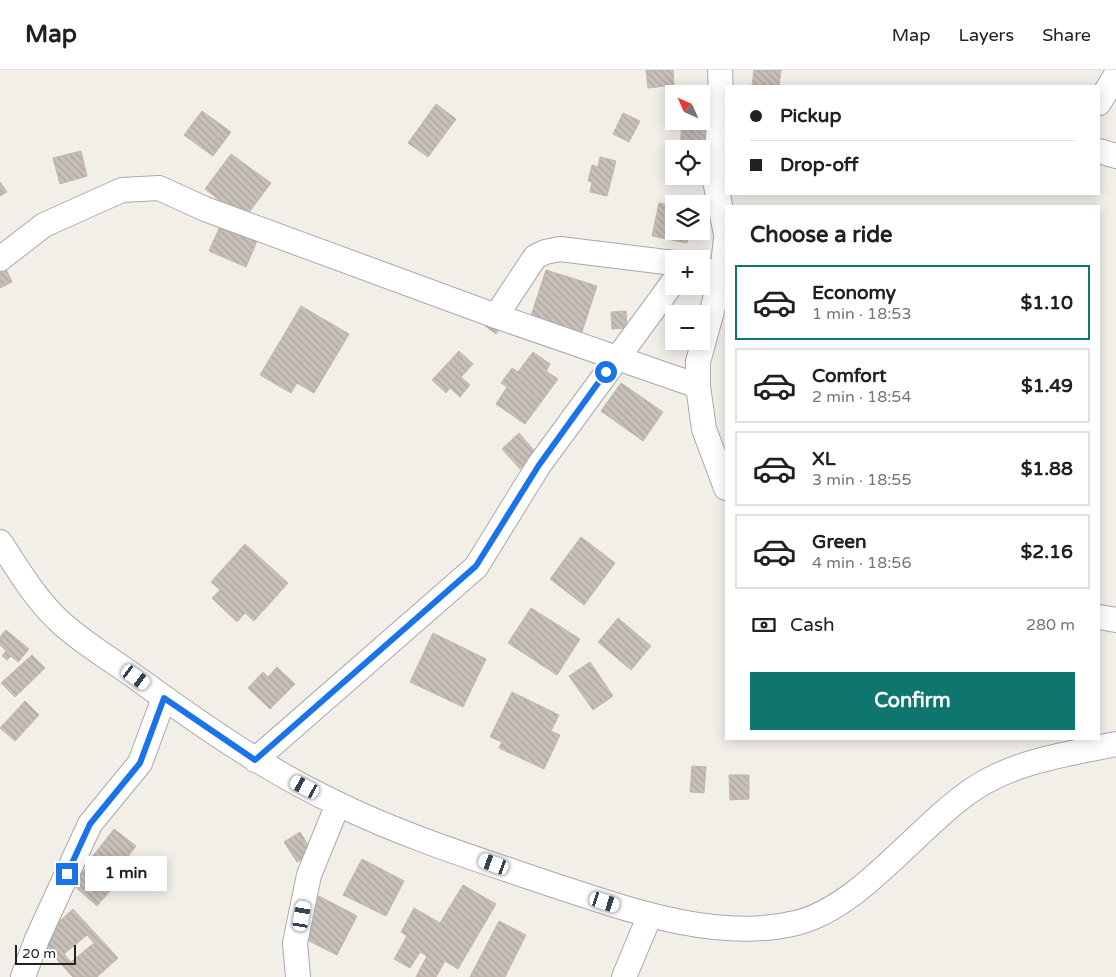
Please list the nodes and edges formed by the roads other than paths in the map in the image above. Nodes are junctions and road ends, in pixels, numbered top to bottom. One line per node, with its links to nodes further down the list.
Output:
1 (720, 70): 6 (street)
2 (1116, 75): 3 (street)
3 (1100, 101)
4 (1100, 151): 5 (street)
5 (1116, 156)
6 (725, 231)
7 (725, 238): 10 (street)
8 (0, 259): 12 (street)
9 (665, 262): 12 (street)
10 (712, 271): 14 (street)
11 (665, 293): 13 (street)
12 (496, 316): 13 (street)
13 (618, 357): 14 (street); 21 (street)
14 (698, 386): 15 (street)
15 (725, 485)
16 (0, 542): 19 (street)
17 (1100, 617): 18 (street)
18 (1116, 620)
19 (164, 698): 21 (street); 24 (street)
20 (1116, 744): 23 (street)
21 (255, 760): 22 (street)
22 (338, 804): 23 (street); 25 (street)
23 (650, 916): 26 (street)
24 (23, 977)
25 (298, 977)
26 (624, 977)

